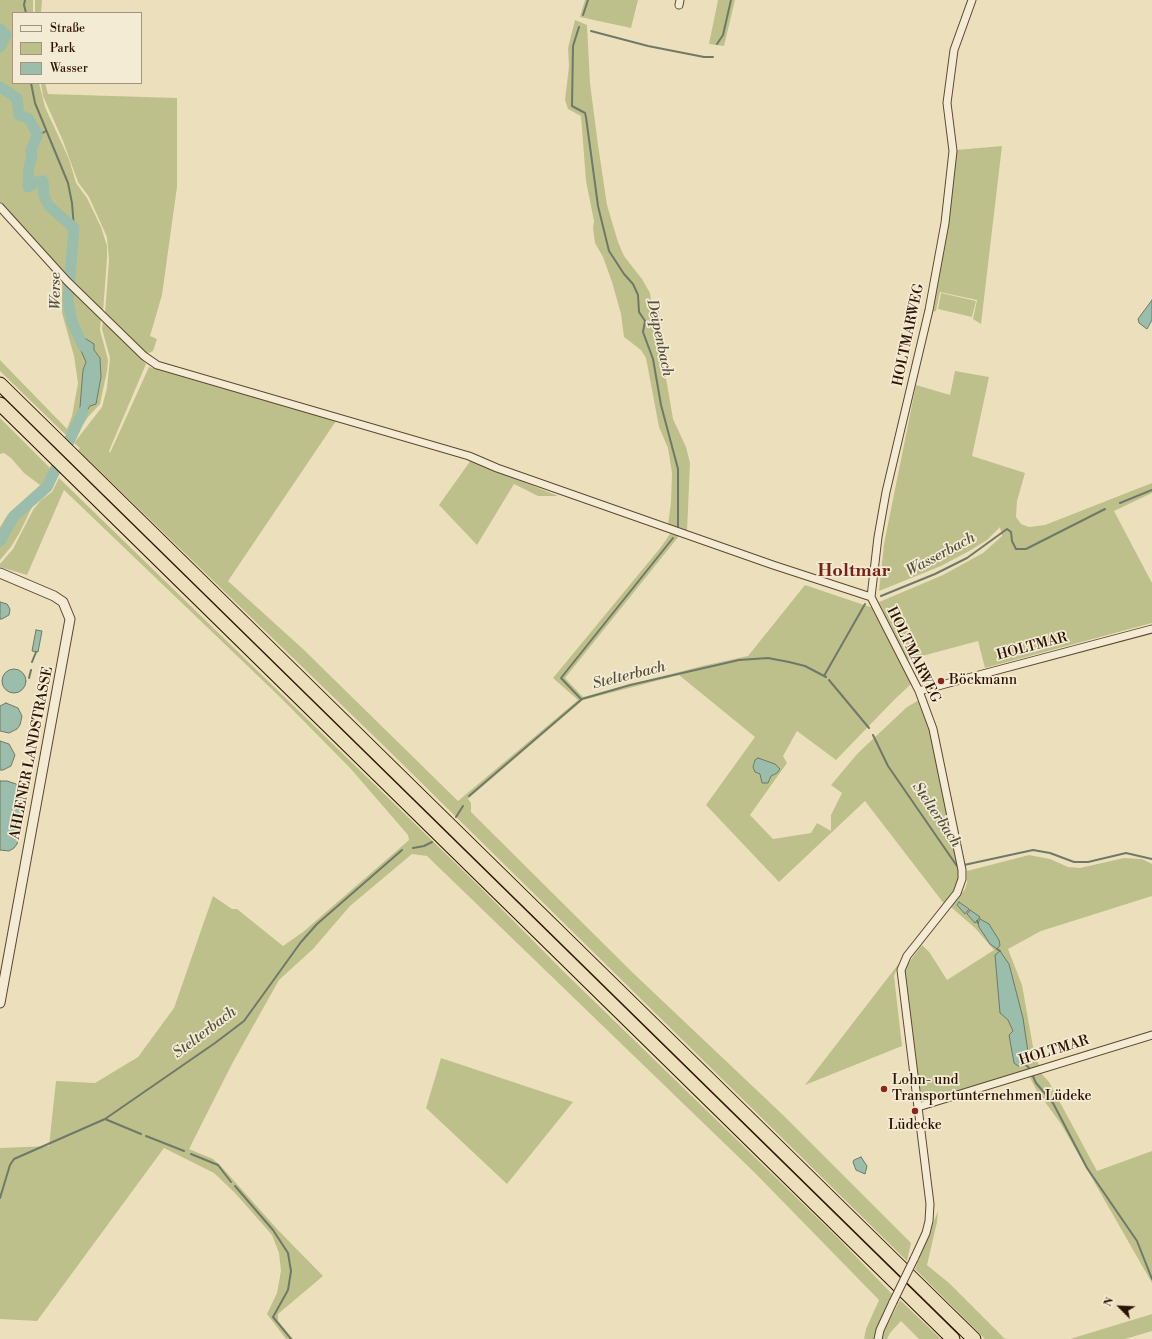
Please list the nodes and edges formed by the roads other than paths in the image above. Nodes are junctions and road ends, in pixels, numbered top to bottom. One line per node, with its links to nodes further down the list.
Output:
1 (972, 0): 6 (street, HOLTMARWEG)
2 (0, 207): 6 (street)
3 (0, 384): 14 (highway)
4 (0, 404): 13 (highway)
5 (0, 572): 9 (street, AHLENER LANDSTRASSE)
6 (870, 597): 8 (street, HOLTMARWEG)
7 (1152, 629): 8 (street, HOLTMAR)
8 (919, 691): 11 (street, HOLTMARWEG)
9 (0, 1003)
10 (1152, 1035): 11 (street, HOLTMAR)
11 (918, 1107): 12 (street, HOLTMARWEG, bridge)
12 (878, 1339)
13 (953, 1339)
14 (974, 1339)

